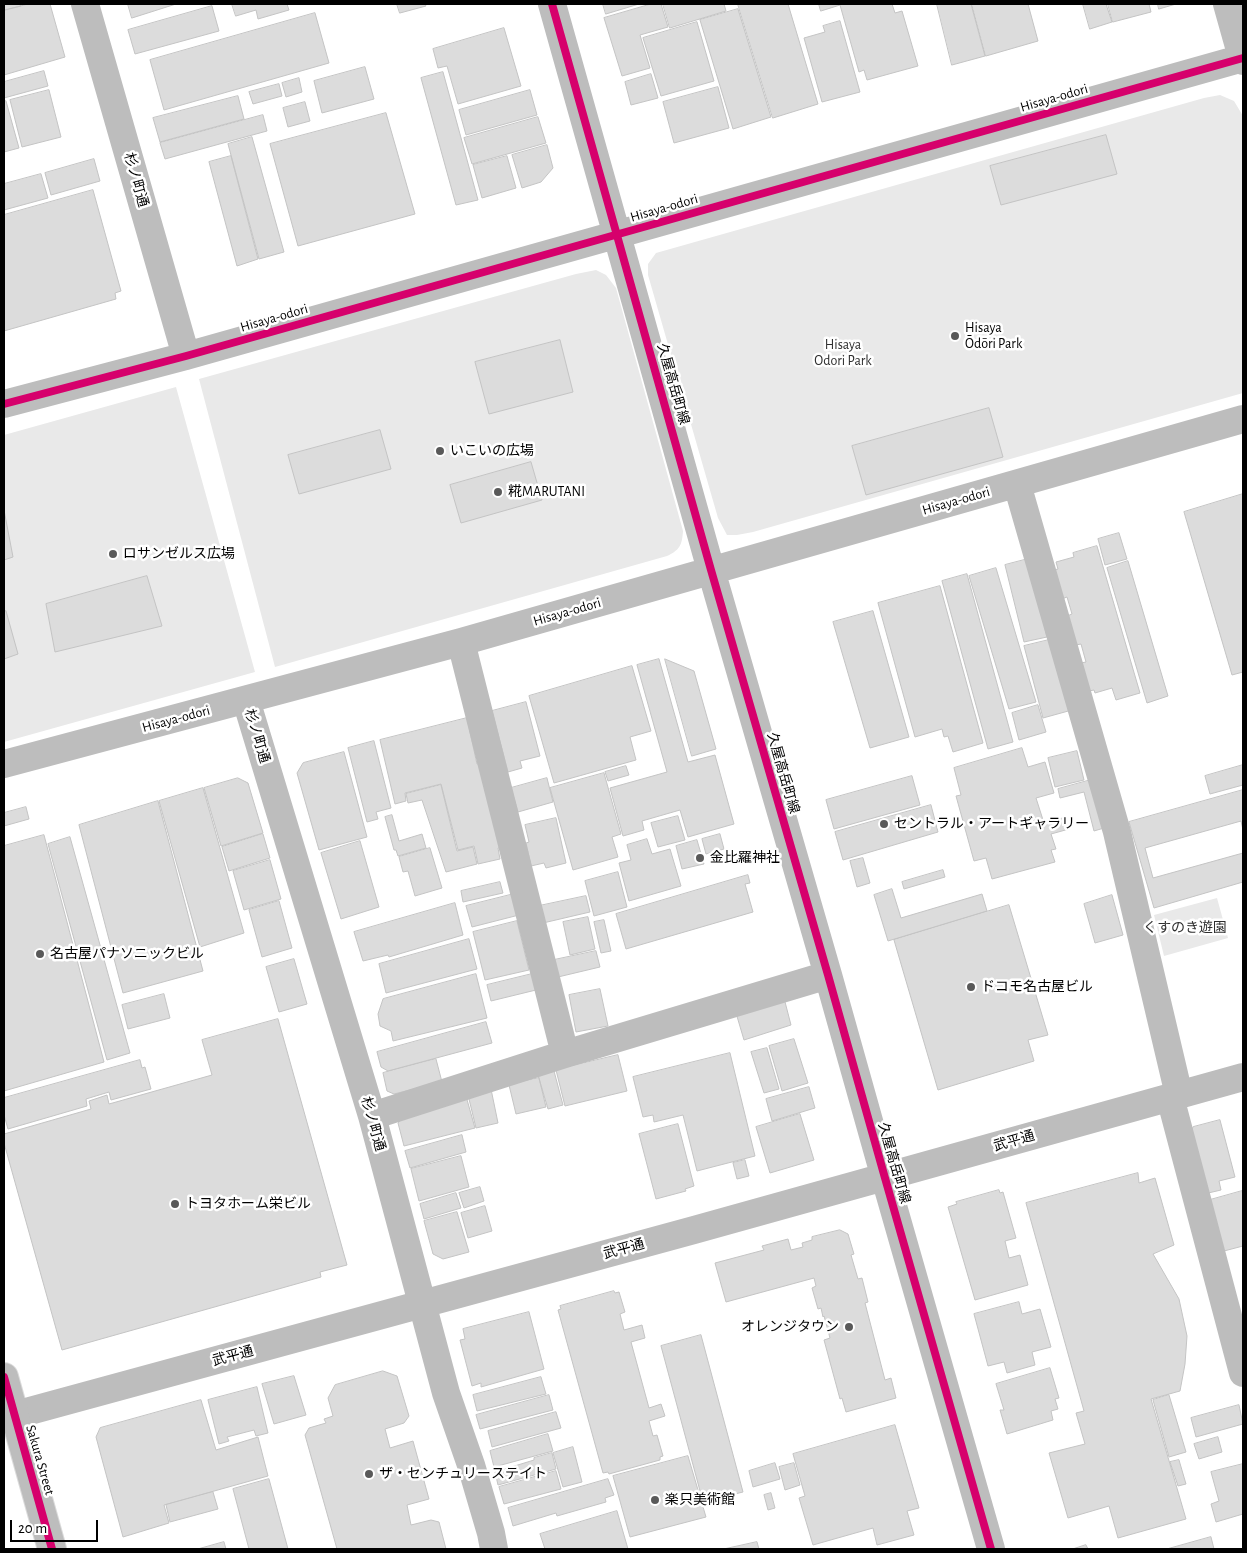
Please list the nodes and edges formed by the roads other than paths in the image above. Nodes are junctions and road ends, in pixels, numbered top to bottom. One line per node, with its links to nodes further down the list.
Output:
1 (86, 4): 6 (main road, 杉ノ町通)
2 (552, 4): 5 (main road, 久屋高岳町線)
3 (1227, 4): 4 (main road)
4 (1243, 59): 5 (main road, Hisaya-odori)
5 (618, 234): 6 (main road, Hisaya-odori); 10 (main road, 久屋高岳町線)
6 (186, 356): 7 (main road, Hisaya-odori)
7 (4, 404)
8 (1243, 419): 9 (main road, Hisaya-odori)
9 (1017, 484): 10 (main road, Hisaya-odori); 17 (main road)
10 (711, 570): 11 (main road, Hisaya-odori); 14 (main road, 久屋高岳町線)
11 (461, 642): 12 (main road, Hisaya-odori); 15 (main road)
12 (246, 700): 13 (main road, Hisaya-odori); 18 (main road, 杉ノ町通)
13 (4, 764)
14 (828, 975): 15 (main road); 19 (main road, 久屋高岳町線)
15 (565, 1054): 18 (main road)
16 (1243, 1077): 17 (main road, 武平通)
17 (1174, 1096): 19 (main road, 武平通); 21 (main road)
18 (372, 1116): 20 (main road, 杉ノ町通)
19 (885, 1178): 20 (main road, 武平通); 26 (main road, 久屋高岳町線)
20 (422, 1305): 23 (main road, 武平通); 25 (main road, 杉ノ町通)
21 (1243, 1373)
22 (4, 1376): 23 (main road, Sakura Street)
23 (9, 1417): 24 (main road, Sakura Street)
24 (52, 1549)
25 (494, 1549)
26 (991, 1549)

